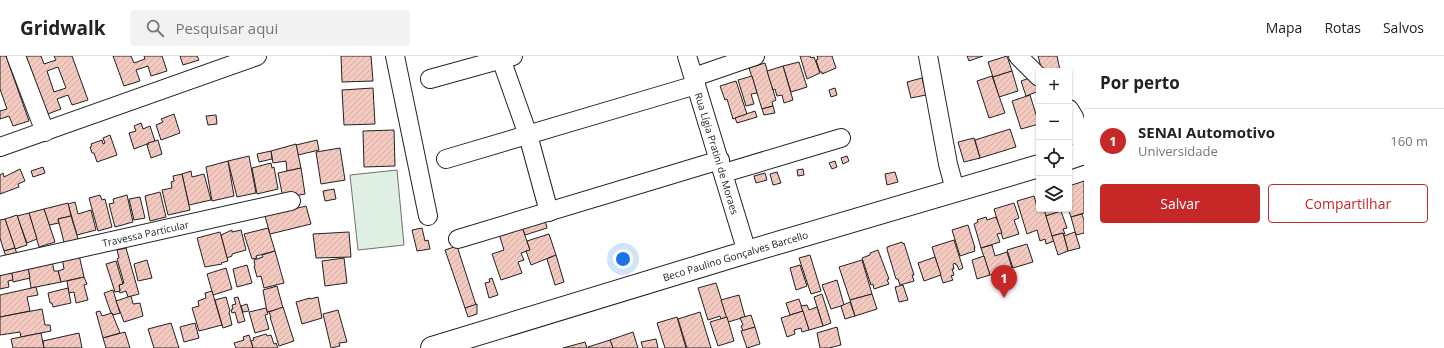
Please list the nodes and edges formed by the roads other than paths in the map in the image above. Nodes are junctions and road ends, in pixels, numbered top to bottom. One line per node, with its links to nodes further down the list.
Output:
1 (16, 56): 13 (street)
2 (257, 56): 13 (street)
3 (395, 56): 25 (street)
4 (687, 56): 11 (street, Rua Lígia Pratini de Moraes)
5 (755, 56): 11 (street)
6 (928, 56): 22 (street)
7 (1018, 56): 9 (street)
8 (504, 57): 10 (street); 14 (street)
9 (1036, 74)
10 (430, 79)
11 (695, 81): 14 (street); 20 (street, Rua Lígia Pratini de Moraes)
12 (1072, 114): 17 (street)
13 (45, 132): 16 (street)
14 (528, 136): 19 (street); 24 (street)
15 (841, 138): 20 (street)
16 (0, 147)
17 (1084, 153): 18 (main road)
18 (1072, 157)
19 (446, 159)
20 (722, 167): 24 (street); 27 (street, Rua Lígia Pratini de Moraes)
21 (1036, 167): 22 (main road, Beco Paulino Gonçalves Barcello)
22 (955, 190): 27 (main road, Beco Paulino Gonçalves Barcello)
23 (291, 201): 28 (street, Travessa Particular)
24 (550, 212): 26 (street)
25 (428, 216)
26 (458, 239)
27 (748, 252): 29 (main road, Beco Paulino Gonçalves Barcello)
28 (0, 266)
29 (432, 348)

